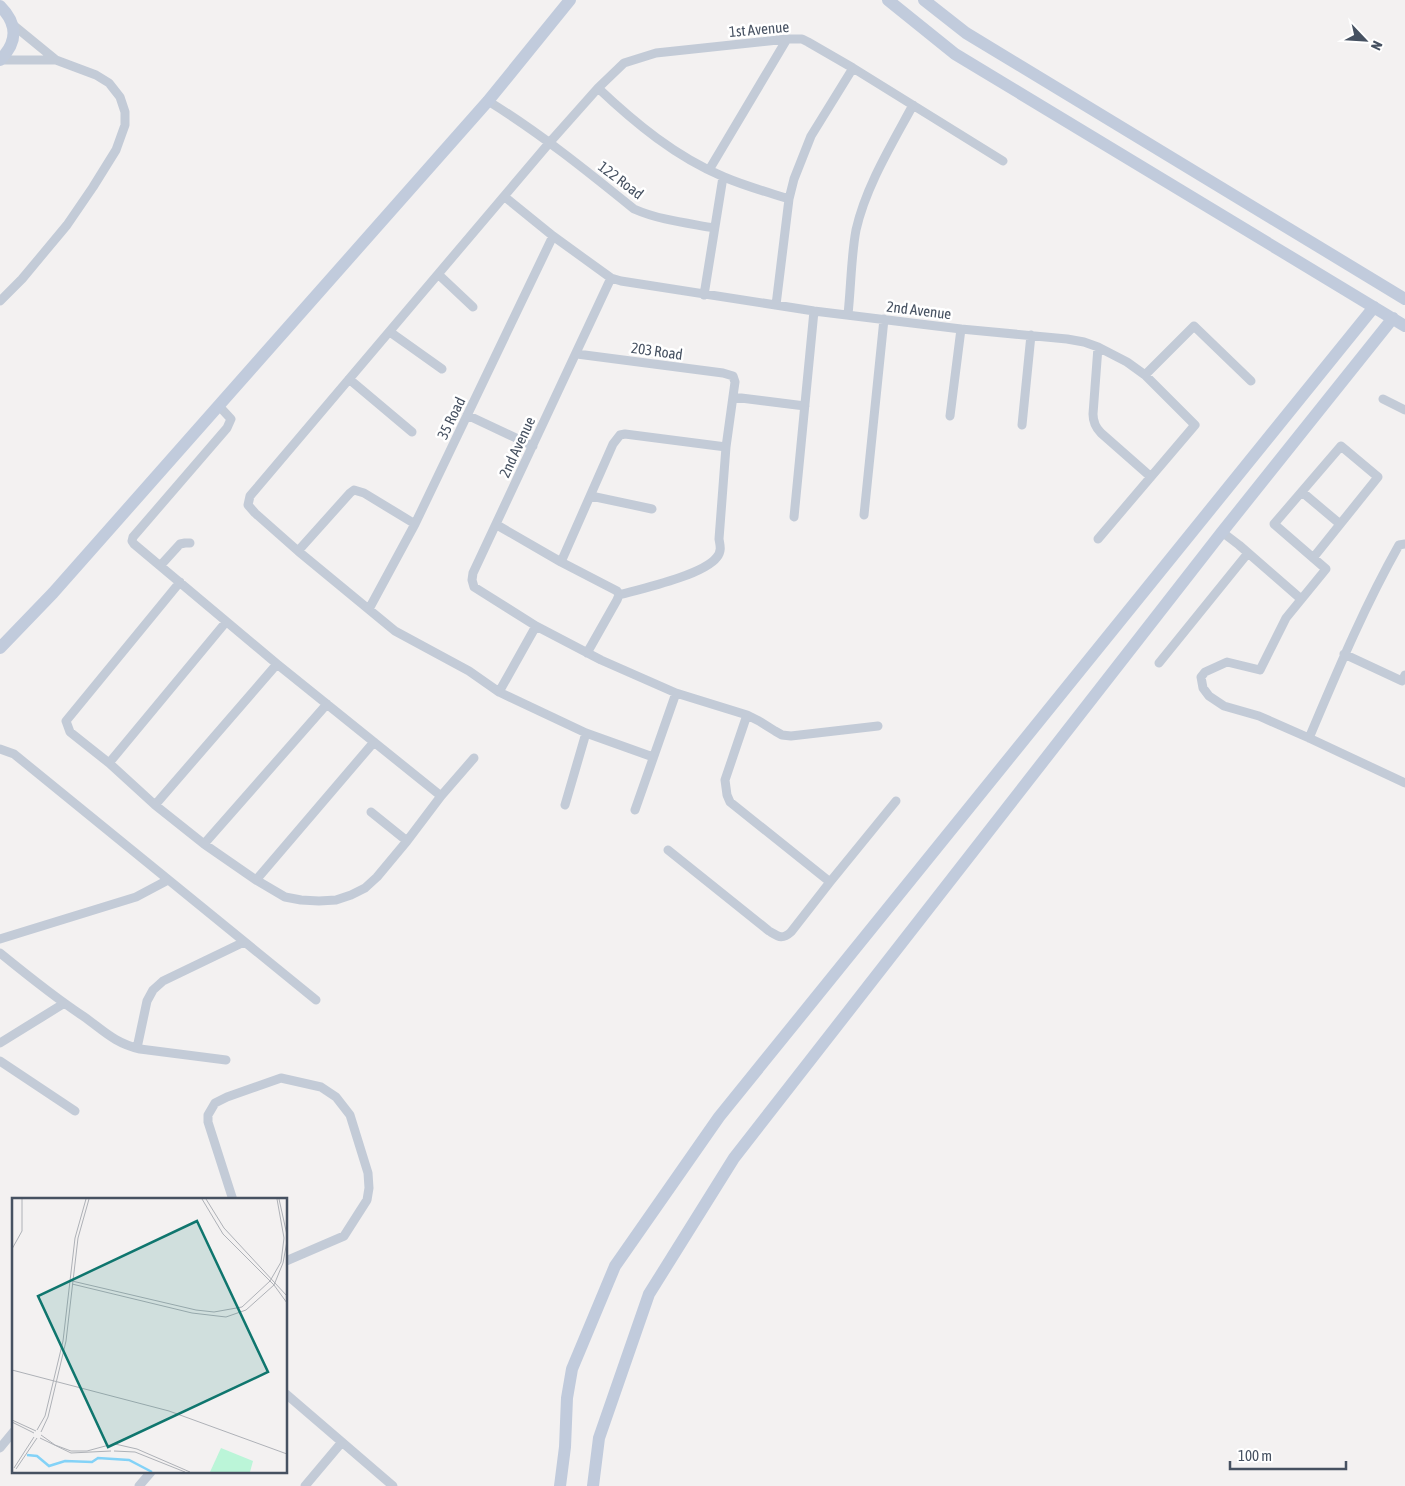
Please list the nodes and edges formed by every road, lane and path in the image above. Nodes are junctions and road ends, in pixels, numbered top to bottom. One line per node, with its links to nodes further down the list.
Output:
1 (8, 0): 5 (street)
2 (570, 0): 11 (street)
3 (888, 0): 28 (street)
4 (924, 0): 24 (street)
5 (7, 15): 7 (street); 8 (street)
6 (787, 39): 9 (street, 1st Avenue); 10 (street, 1st Avenue); 15 (street)
7 (0, 60): 8 (street)
8 (56, 60): 25 (street)
9 (852, 68): 12 (street, 1st Avenue); 18 (street)
10 (598, 88): 13 (street, 1st Avenue); 15 (street)
11 (488, 101): 13 (street, 122 Road); 45 (street)
12 (913, 105): 14 (street, 1st Avenue); 30 (street)
13 (550, 142): 17 (street, 1st Avenue); 19 (street, 122 Road)
14 (1003, 162)
15 (709, 170): 16 (street)
16 (723, 177): 18 (street); 19 (street)
17 (505, 197): 20 (street, 2nd Avenue); 21 (street, 1st Avenue)
18 (789, 199): 26 (street)
19 (714, 228): 23 (street)
20 (553, 236): 22 (street, 2nd Avenue); 48 (street, 35 Road)
21 (439, 274): 27 (street); 35 (street, 1st Avenue)
22 (611, 278): 23 (street, 2nd Avenue); 38 (street, 2nd Avenue)
23 (704, 295): 26 (street, 2nd Avenue)
24 (1405, 299)
25 (0, 301)
26 (776, 305): 29 (street, 2nd Avenue)
27 (473, 307)
28 (1374, 307): 31 (street); 129 (street)
29 (814, 311): 30 (street, 2nd Avenue); 46 (street)
30 (848, 314): 32 (street, 2nd Avenue)
31 (1393, 318): 33 (street); 63 (street)
32 (884, 319): 34 (street, 2nd Avenue); 58 (street)
33 (1405, 326)
34 (960, 329): 36 (street, 2nd Avenue); 49 (street)
35 (390, 332): 39 (street); 41 (street, 1st Avenue)
36 (1031, 335): 37 (street, 2nd Avenue); 50 (street)
37 (1098, 347): 40 (street, 2nd Avenue); 54 (street)
38 (577, 354): 43 (street, 203 Road); 52 (street, 2nd Avenue)
39 (442, 368)
40 (1145, 375): 42 (street); 54 (street, 2nd Avenue)
41 (349, 379): 51 (street); 67 (street, 1st Avenue)
42 (1251, 381)
43 (733, 397): 46 (street); 53 (street)
44 (1383, 398): 47 (street)
45 (219, 406): 71 (street); 78 (street)
46 (805, 406): 59 (street)
47 (1405, 410)
48 (467, 415): 52 (street); 60 (street, 35 Road)
49 (950, 416)
50 (1022, 426)
51 (412, 432)
52 (533, 446): 62 (street, 2nd Avenue)
53 (726, 447): 56 (street); 73 (street)
54 (1150, 477): 64 (street)
55 (1302, 492): 61 (street); 61 (street); 69 (street)
56 (591, 496): 57 (street); 70 (street)
57 (652, 509)
58 (864, 515)
59 (794, 517)
60 (415, 524): 67 (street); 75 (street, 35 Road)
61 (1340, 524): 69 (street)
62 (496, 525): 70 (street); 77 (street, 2nd Avenue)
63 (1222, 532): 68 (street); 130 (street)
64 (1098, 539)
65 (190, 543): 71 (street)
66 (1405, 544): 80 (street)
67 (298, 551): 75 (street)
68 (1248, 552): 74 (street); 81 (street)
69 (1313, 558): 74 (street)
70 (561, 562): 73 (street)
71 (160, 566): 72 (street)
72 (180, 582): 76 (street); 95 (street)
73 (619, 595): 79 (street)
74 (1301, 599): 90 (street)
75 (369, 609): 84 (street)
76 (226, 622): 82 (street); 95 (street)
77 (536, 626): 79 (street); 84 (street)
78 (0, 648)
79 (588, 653): 85 (street)
80 (1344, 654): 83 (street); 90 (street)
81 (1159, 663)
82 (277, 664): 86 (street); 99 (street)
83 (1405, 675)
84 (499, 692): 89 (street)
85 (676, 693): 87 (street); 93 (street)
86 (327, 704): 91 (street); 104 (street)
87 (747, 715): 88 (street); 108 (street)
88 (878, 726)
89 (586, 734): 93 (street); 100 (street)
90 (1309, 738): 96 (street)
91 (374, 742): 97 (street); 107 (street)
92 (0, 749): 106 (street)
93 (653, 757): 101 (street)
94 (474, 758): 97 (street)
95 (109, 763): 99 (street)
96 (1405, 784)
97 (441, 796): 103 (street)
98 (896, 801): 108 (street)
99 (155, 805): 104 (street)
100 (565, 805)
101 (635, 810)
102 (371, 812): 103 (street)
103 (407, 841): 107 (street)
104 (204, 844): 107 (street)
105 (668, 850): 108 (street)
106 (168, 880): 109 (street); 110 (street)
107 (256, 880)
108 (830, 882)
109 (0, 939)
110 (244, 942): 112 (street); 115 (street)
111 (0, 953): 113 (street)
112 (316, 1000)
113 (63, 1004): 114 (street); 115 (street)
114 (0, 1043)
115 (137, 1048): 116 (street)
116 (226, 1060)
117 (0, 1062): 118 (street)
118 (75, 1111)
119 (232, 1198): 120 (street)
120 (288, 1260)
121 (288, 1396): 123 (street)
122 (12, 1433): 124 (street)
123 (342, 1442): 127 (street); 128 (street)
124 (0, 1448)
125 (148, 1474): 126 (street)
126 (139, 1486)
127 (305, 1486)
128 (393, 1486)
129 (560, 1486)
130 (593, 1486)

